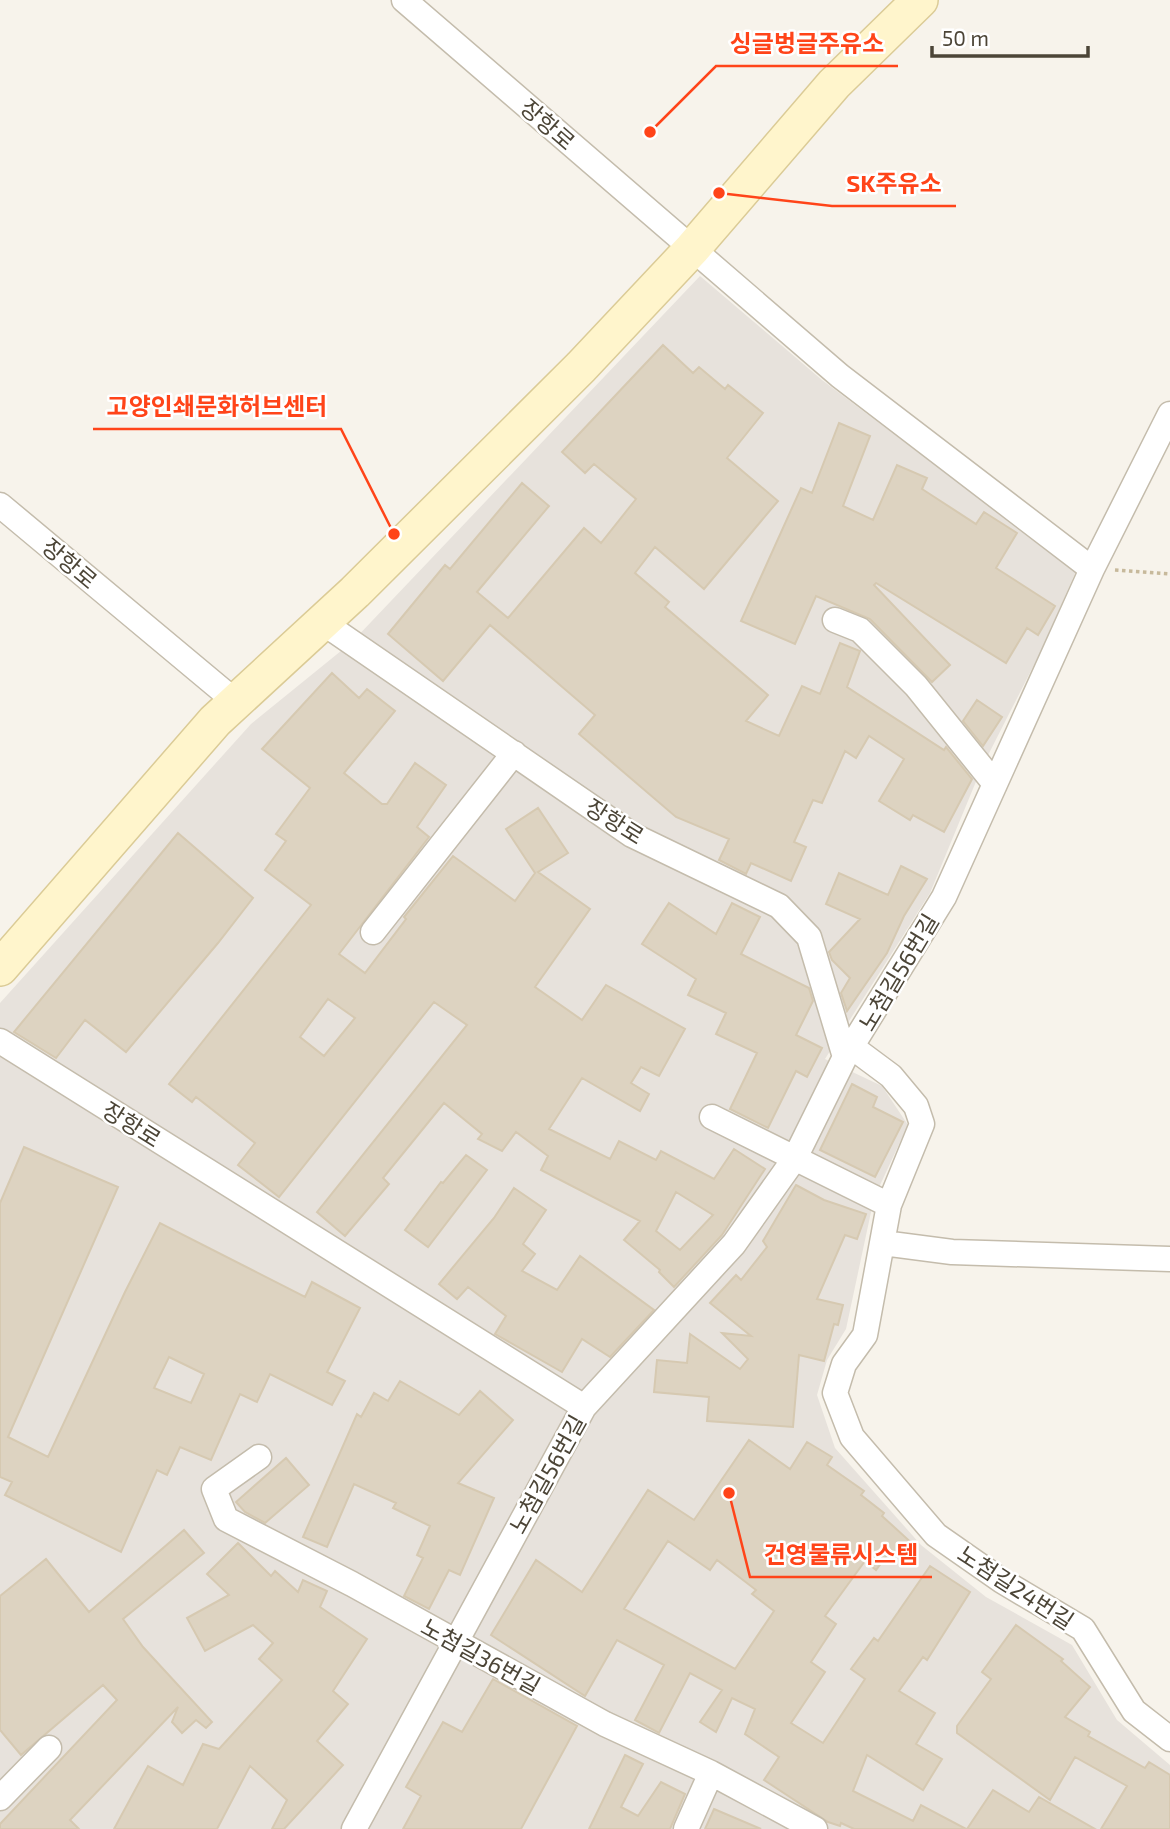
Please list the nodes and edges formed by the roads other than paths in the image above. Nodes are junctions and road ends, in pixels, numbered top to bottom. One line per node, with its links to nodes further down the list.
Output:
1 (404, 0): 3 (street, 장항로)
2 (920, 0): 3 (main road)
3 (692, 249): 6 (street, 장항로); 8 (main road)
4 (1170, 414): 6 (street, 노첨길56번길)
5 (0, 505): 9 (street, 장항로)
6 (1092, 569): 11 (street, 노첨길56번길)
7 (835, 620): 11 (street)
8 (322, 622): 9 (main road); 10 (street, 장항로)
9 (236, 702): 13 (main road)
10 (514, 753): 12 (street); 15 (street, 장항로)
11 (995, 784): 15 (street, 노첨길56번길)
12 (373, 932)
13 (0, 968)
14 (0, 1041): 21 (street, 장항로)
15 (848, 1052): 17 (street, 노첨길56번길); 18 (street, 노첨길24번길)
16 (712, 1117): 17 (street)
17 (795, 1158): 18 (street); 21 (street, 노첨길56번길)
18 (889, 1205): 19 (street, 노첨길24번길)
19 (883, 1243): 20 (street); 24 (street, 노첨길24번길)
20 (1170, 1259)
21 (584, 1407): 23 (street, 노첨길56번길)
22 (259, 1457): 23 (street, 노첨길36번길)
23 (454, 1643): 26 (street, 노첨길36번길); 28 (street, 노첨길56번길)
24 (1170, 1739)
25 (49, 1748): 27 (street)
26 (710, 1773): 29 (street); 30 (street, 노첨길36번길)
27 (0, 1798)
28 (354, 1829)
29 (686, 1829)
30 (815, 1829)

